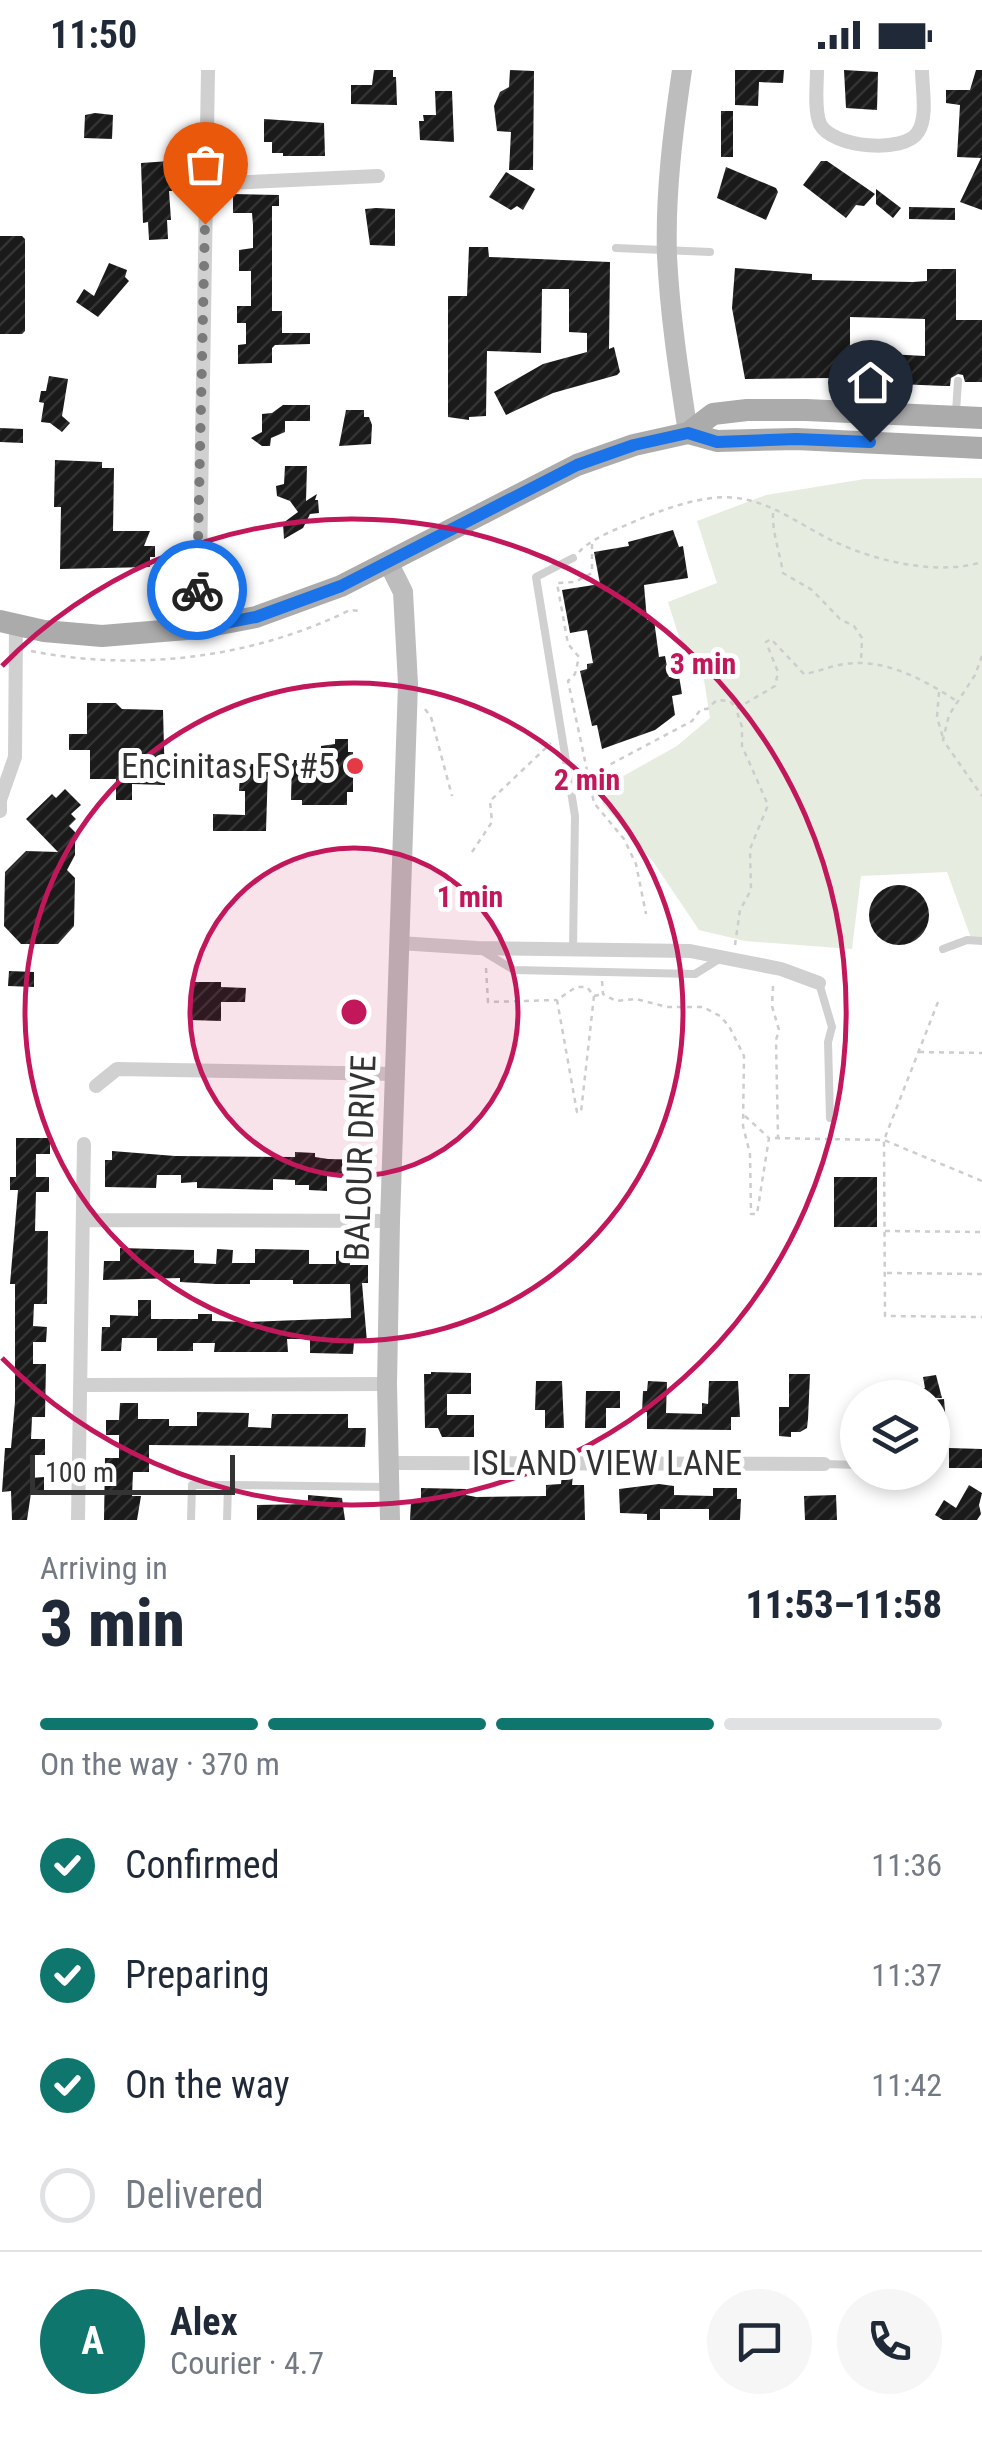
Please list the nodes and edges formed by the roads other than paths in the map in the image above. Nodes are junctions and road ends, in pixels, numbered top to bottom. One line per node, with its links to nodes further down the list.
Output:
1 (208, 70): 6 (street)
2 (682, 70): 8 (street)
3 (817, 70): 4 (street)
4 (922, 70)
5 (378, 176): 6 (street)
6 (206, 184): 18 (street)
7 (616, 248): 8 (lane)
8 (667, 251): 9 (lane); 13 (street)
9 (710, 252)
10 (958, 382): 11 (lane)
11 (956, 417): 12 (main road); 13 (main road)
12 (982, 418)
13 (688, 433): 14 (main road); 16 (main road)
14 (982, 448)
15 (573, 558): 24 (lane)
16 (388, 562): 18 (main road); 22 (street, BALOUR DRIVE)
17 (8, 623): 18 (main road); 19 (street)
18 (199, 628)
19 (7, 757): 20 (street)
20 (0, 811)
21 (982, 942): 25 (lane)
22 (399, 943): 23 (street); 28 (street, BALOUR DRIVE)
23 (477, 948): 24 (street); 26 (lane)
24 (572, 948): 26 (street)
25 (944, 949)
26 (719, 959): 27 (street)
27 (819, 983): 30 (lane)
28 (396, 1074): 29 (street); 33 (street, BALOUR DRIVE)
29 (96, 1086)
30 (830, 1118)
31 (84, 1144): 32 (street)
32 (83, 1220): 33 (street); 35 (street)
33 (390, 1221): 34 (street, BALOUR DRIVE)
34 (387, 1384): 35 (street); 36 (street, BALOUR DRIVE)
35 (82, 1385): 41 (street)
36 (391, 1463): 37 (street, ISLAND VIEW LANE); 40 (street, BALOUR DRIVE)
37 (824, 1464): 38 (lane)
38 (840, 1465)
39 (228, 1486): 40 (lane); 42 (lane); 43 (lane)
40 (390, 1488): 44 (street, BALOUR DRIVE)
41 (78, 1520)
42 (191, 1520)
43 (227, 1520)
44 (390, 1520)

